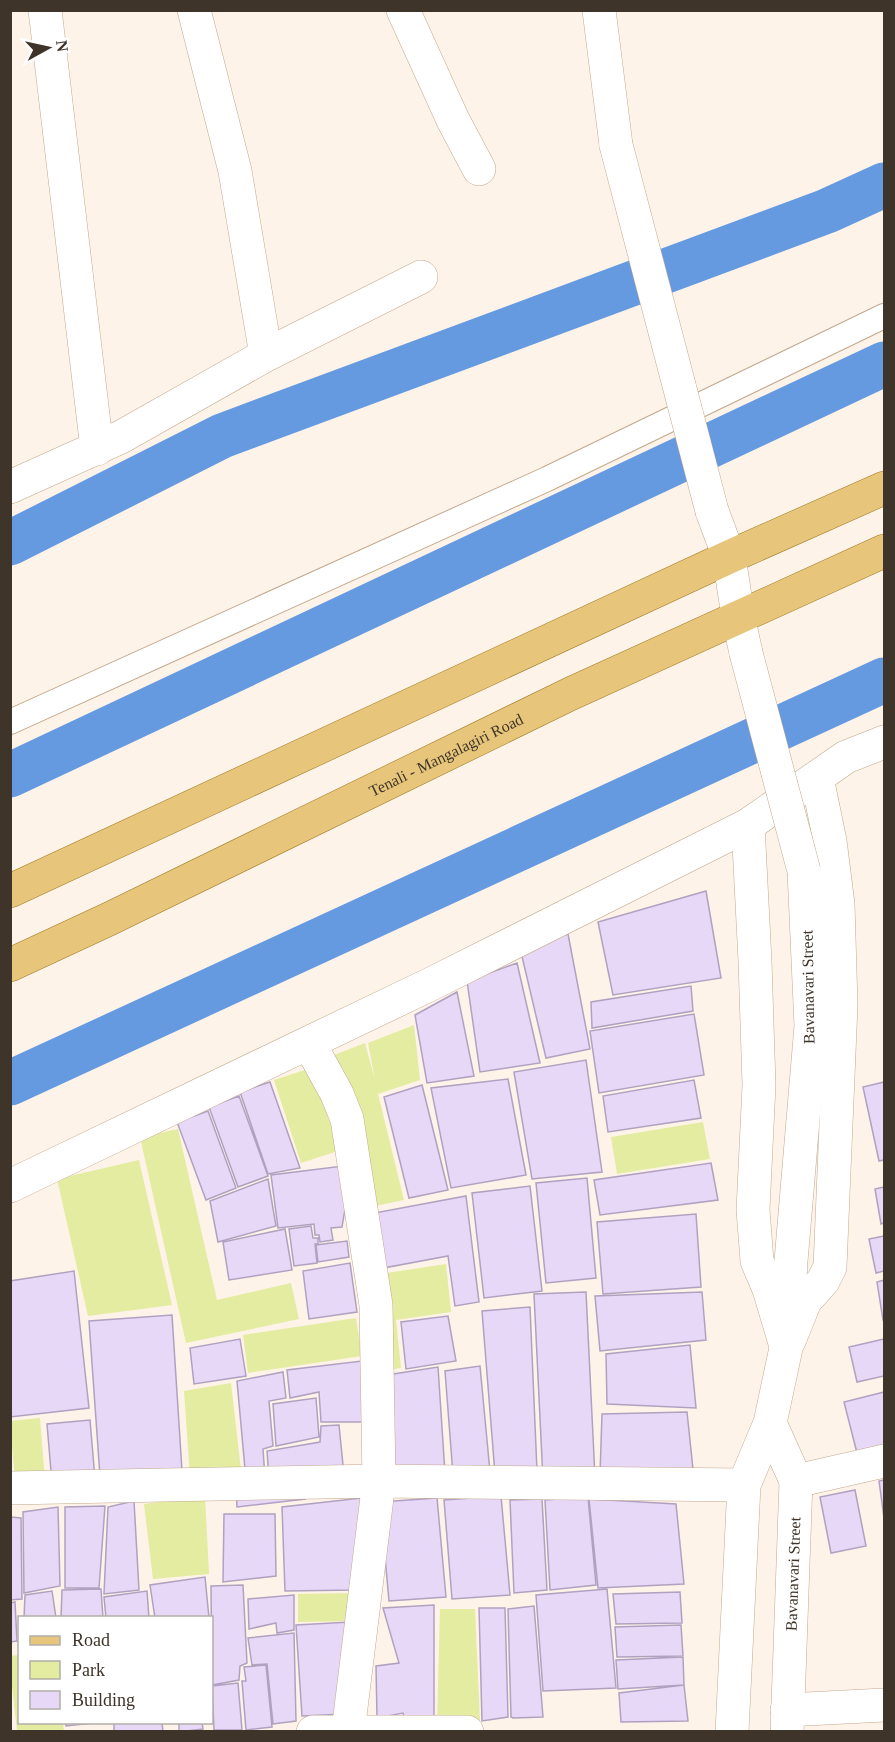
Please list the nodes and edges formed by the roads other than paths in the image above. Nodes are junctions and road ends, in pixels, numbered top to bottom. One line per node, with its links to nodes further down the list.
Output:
1 (45, 10): 9 (street)
2 (194, 10): 8 (street)
3 (403, 10): 5 (street)
4 (599, 10): 13 (street, Bavanavari Street, bridge)
5 (479, 169)
6 (420, 277): 8 (street)
7 (885, 316): 15 (lane)
8 (266, 355): 9 (street)
9 (97, 449): 10 (street)
10 (10, 488)
11 (885, 488): 13 (main road)
12 (885, 551): 14 (main road, Tenali - Mangalagiri Road)
13 (729, 557): 14 (street, Bavanavari Street); 19 (main road)
14 (738, 616): 20 (main road, Tenali - Mangalagiri Road); 23 (street, Bavanavari Street, bridge)
15 (10, 722)
16 (885, 742): 17 (street)
17 (817, 778): 18 (street); 23 (street)
18 (748, 825): 21 (street); 23 (street)
19 (10, 891)
20 (10, 965)
21 (309, 1043): 22 (street); 26 (street)
22 (10, 1186)
23 (786, 1348): 24 (street, Bavanavari Street)
24 (770, 1423): 27 (street, Bavanavari Street); 28 (street, Bavanavari Street)
25 (885, 1461): 27 (street)
26 (379, 1481): 28 (street); 29 (street); 33 (street)
27 (796, 1481): 31 (street, Bavanavari Street)
28 (744, 1485): 35 (street, Bavanavari Street)
29 (10, 1488)
30 (885, 1705): 31 (street)
31 (787, 1721)
32 (313, 1731): 33 (street)
33 (348, 1731): 34 (street)
34 (467, 1731)
35 (732, 1731)

